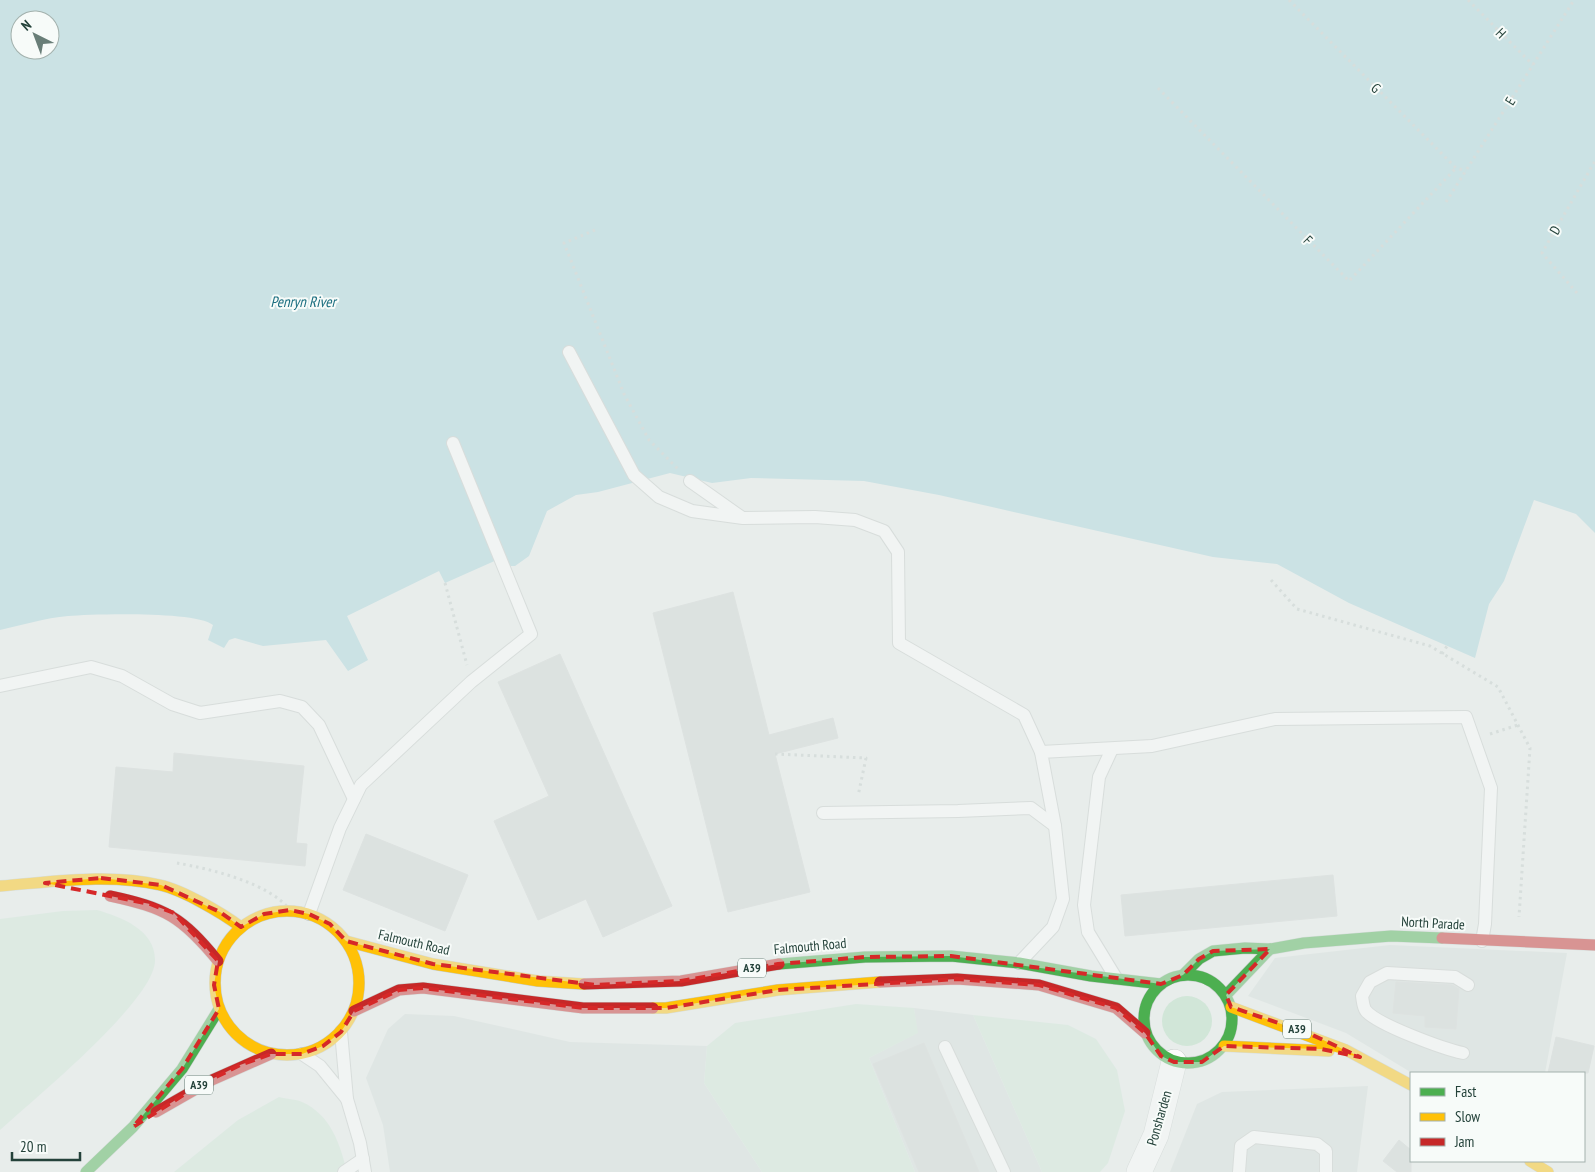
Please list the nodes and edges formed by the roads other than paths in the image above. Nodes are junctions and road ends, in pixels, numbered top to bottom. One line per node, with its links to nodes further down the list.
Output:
1 (569, 352): 4 (lane)
2 (453, 442): 8 (lane)
3 (690, 481): 4 (lane)
4 (743, 518): 7 (lane)
5 (0, 686): 8 (lane)
6 (1112, 749): 7 (lane); 18 (lane); 24 (lane)
7 (1041, 752): 10 (lane)
8 (354, 799): 15 (lane)
9 (823, 813): 10 (lane)
10 (1055, 826): 22 (lane)
11 (45, 883): 12 (main road); 13 (main road); 16 (main road)
12 (0, 886)
13 (84, 891)
14 (103, 894): 21 (main road)
15 (309, 914): 16 (main road); 17 (main road)
16 (241, 927): 21 (main road)
17 (346, 941): 22 (main road, Falmouth Road / A39); 30 (main road)
18 (1482, 941): 19 (main road, North Parade); 20 (main road, North Parade)
19 (1595, 945)
20 (1270, 949): 23 (main road, North Parade); 27 (main road)
21 (218, 961): 29 (main road)
22 (1019, 963): 24 (main road, Falmouth Road / A39)
23 (1183, 975): 25 (main road, Falmouth Road); 27 (main road)
24 (1116, 979): 25 (main road, Falmouth Road / A39)
25 (1161, 984): 32 (main road)
26 (1468, 985): 35 (lane)
27 (1226, 995): 28 (main road)
28 (1231, 1007): 33 (main road); 38 (main road, A39)
29 (219, 1008): 36 (main road); 42 (main road, A39)
30 (354, 1011): 31 (main road); 32 (main road, A39)
31 (341, 1032): 37 (main road); 41 (lane)
32 (1145, 1033): 39 (main road)
33 (1224, 1046): 38 (main road, A39); 39 (main road)
34 (945, 1047): 47 (lane)
35 (1463, 1053)
36 (271, 1054): 37 (main road); 42 (main road, A39)
37 (302, 1054): 41 (lane)
38 (1360, 1057): 40 (main road, A39)
39 (1174, 1062): 48 (street, Ponsharden)
40 (1410, 1083)
41 (347, 1099): 44 (lane)
42 (133, 1127): 45 (main road, A39)
43 (1532, 1162): 51 (main road)
44 (364, 1166): 46 (lane)
45 (86, 1172)
46 (344, 1172)
47 (1004, 1172)
48 (1139, 1172)
49 (1239, 1172): 50 (lane)
50 (1326, 1172)
51 (1548, 1172)

